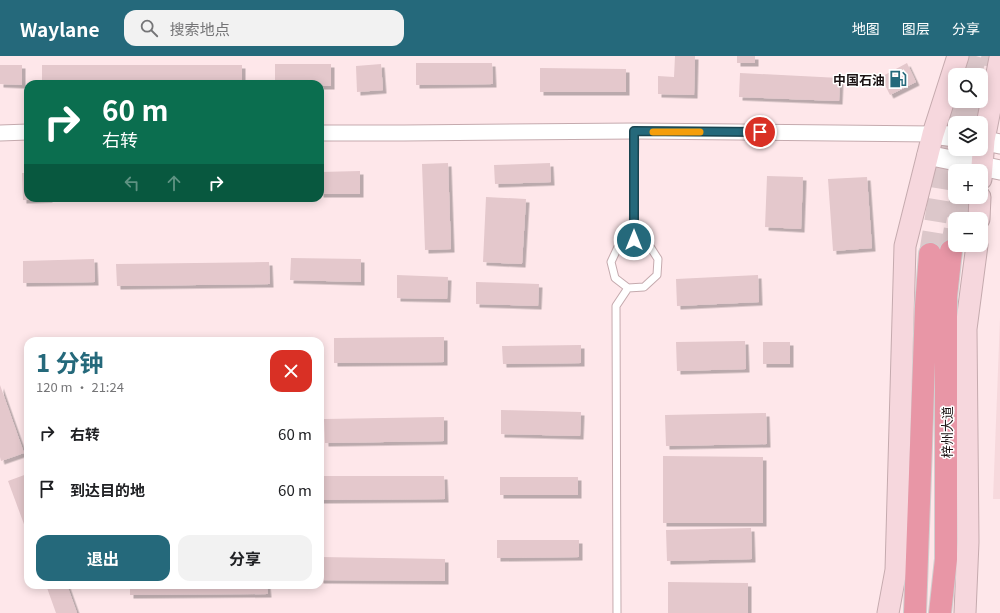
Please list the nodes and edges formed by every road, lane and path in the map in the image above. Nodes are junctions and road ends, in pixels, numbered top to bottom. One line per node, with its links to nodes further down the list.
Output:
1 (958, 56): 7 (main road)
2 (1000, 58): 9 (main road)
3 (634, 131): 6 (street); 7 (street); 12 (lane)
4 (24, 132): 5 (street)
5 (0, 133)
6 (324, 133)
7 (933, 134): 8 (street); 10 (main road)
8 (948, 136)
9 (988, 141)
10 (927, 155): 11 (street); 16 (main road)
11 (961, 164)
12 (634, 240): 14 (lane); 14 (lane)
13 (976, 252): 19 (main road)
14 (628, 288): 15 (lane)
15 (617, 613)
16 (888, 613)
17 (915, 613): 18 (highway, 梓州大道)
18 (940, 613)
19 (965, 613)

